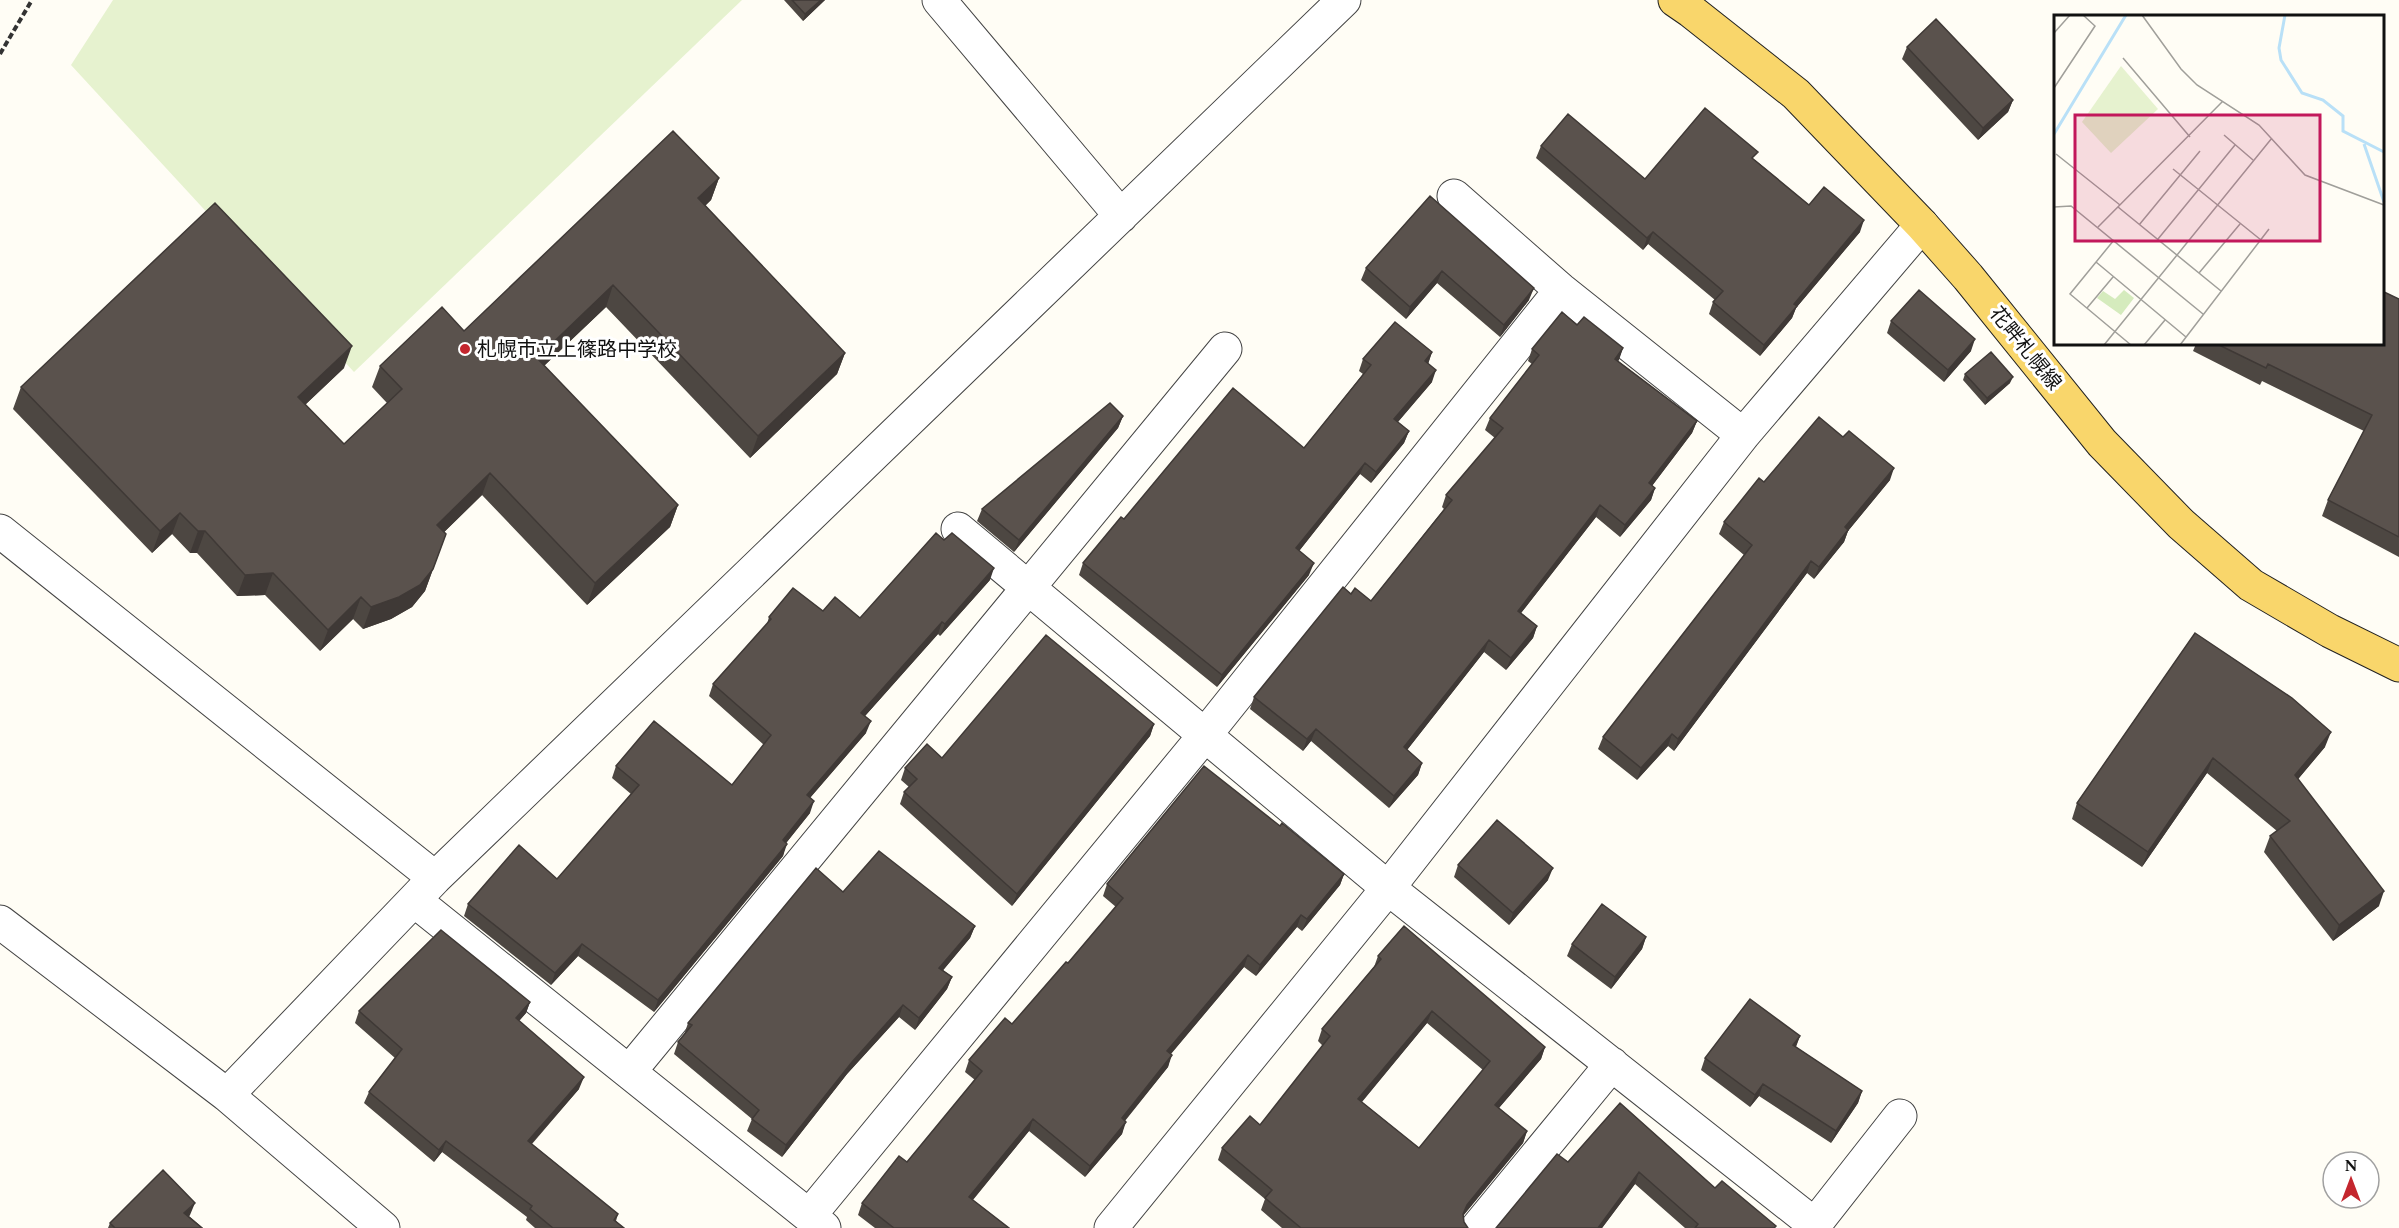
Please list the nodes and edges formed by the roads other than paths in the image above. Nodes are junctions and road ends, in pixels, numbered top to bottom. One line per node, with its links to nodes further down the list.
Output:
1 (939, 0): 5 (street)
2 (1344, 0): 5 (street)
3 (1675, 0): 6 (main road, 花畔札幌線)
4 (1454, 196): 7 (street)
5 (1121, 216): 16 (street)
6 (1922, 225): 9 (street); 13 (main road, 花畔札幌線)
7 (1561, 290): 9 (street); 14 (street)
8 (1225, 349): 12 (street)
9 (1743, 435): 15 (street)
10 (958, 529): 12 (street)
11 (0, 531): 16 (street)
12 (1028, 588): 14 (street); 19 (street)
13 (2399, 665)
14 (1205, 735): 15 (street); 22 (street)
15 (1388, 888): 18 (street); 25 (street)
16 (425, 889): 19 (street); 20 (street)
17 (0, 922): 20 (street)
18 (1612, 1064): 24 (street); 26 (street)
19 (629, 1072): 22 (street)
20 (227, 1095): 23 (street)
21 (1900, 1116): 24 (street)
22 (816, 1222)
23 (377, 1226)
24 (1814, 1226)
25 (1111, 1228)
26 (1477, 1228)

